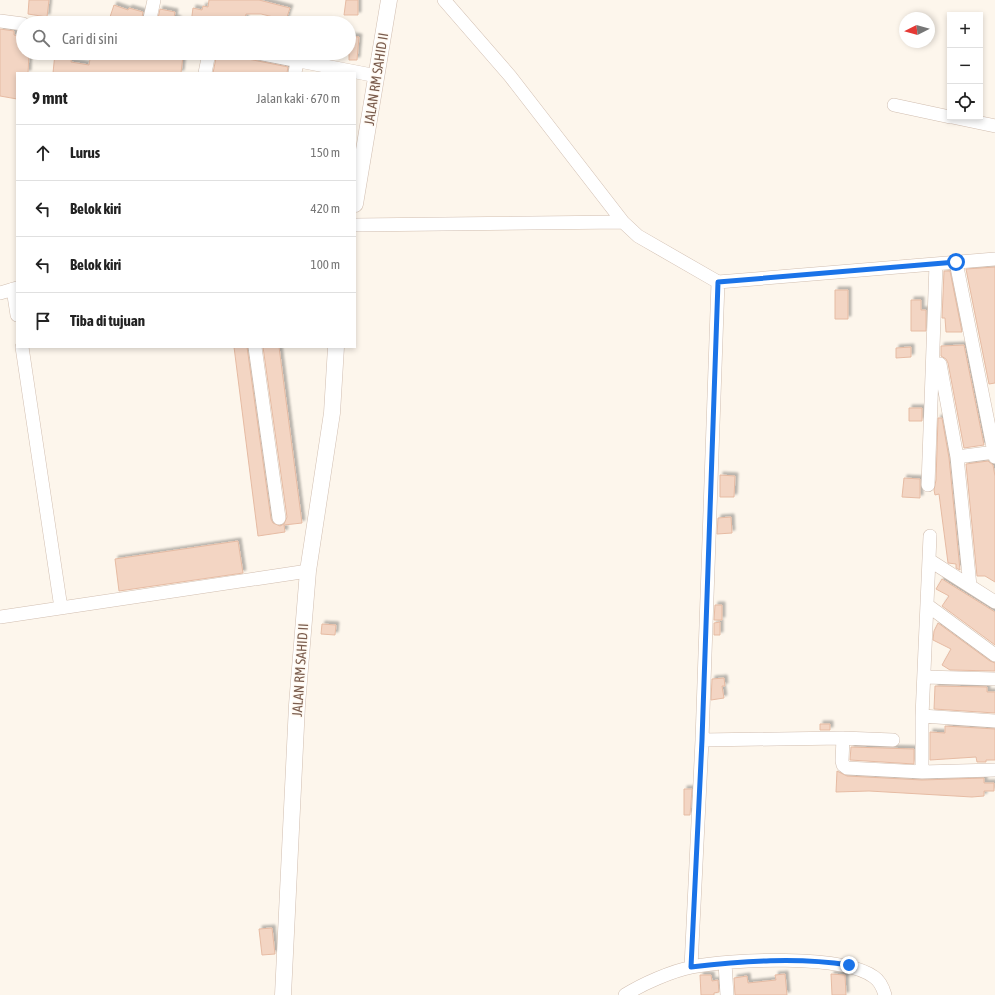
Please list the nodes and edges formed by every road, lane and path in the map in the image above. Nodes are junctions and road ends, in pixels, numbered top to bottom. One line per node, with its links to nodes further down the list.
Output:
1 (154, 0): 4 (street)
2 (389, 0): 13 (street, JALAN RM SAHID II)
3 (444, 0): 19 (street)
4 (151, 16)
5 (0, 21): 6 (street)
6 (16, 23)
7 (208, 60): 10 (street)
8 (277, 60): 9 (street)
9 (296, 67): 11 (street)
10 (205, 72)
11 (341, 72)
12 (356, 74): 13 (street)
13 (377, 76): 18 (street, JALAN RM SAHID II)
14 (894, 105): 15 (street)
15 (947, 116)
16 (966, 120): 17 (street)
17 (995, 126)
18 (356, 198)
19 (623, 222): 20 (street); 24 (street)
20 (356, 225)
21 (995, 259): 22 (street)
22 (956, 262): 23 (street); 32 (street)
23 (936, 264): 24 (street); 34 (street)
24 (718, 282): 50 (street)
25 (15, 289): 26 (street); 27 (street)
26 (0, 293)
27 (16, 302)
28 (22, 348): 42 (street)
29 (255, 348): 35 (street)
30 (336, 348): 38 (street, JALAN RM SAHID II)
31 (940, 364): 33 (street)
32 (995, 453): 33 (street)
33 (957, 457): 39 (street)
34 (928, 485)
35 (279, 518)
36 (930, 536): 37 (street)
37 (929, 560): 39 (street); 41 (street)
38 (308, 571): 42 (street); 56 (street, JALAN RM SAHID II)
39 (970, 586): 40 (street)
40 (995, 602)
41 (927, 605): 44 (street); 45 (street)
42 (61, 608): 43 (street)
43 (0, 617)
44 (995, 655)
45 (924, 677): 46 (street); 47 (street)
46 (995, 679)
47 (922, 716): 48 (street); 53 (street)
48 (995, 721)
49 (843, 738): 50 (street); 51 (street); 53 (street)
50 (702, 740): 55 (street)
51 (893, 740)
52 (995, 770): 53 (street)
53 (922, 772)
54 (725, 963): 55 (street); 58 (street); 59 (street)
55 (691, 967): 57 (street)
56 (283, 995)
57 (625, 995)
58 (727, 995)
59 (885, 995)

